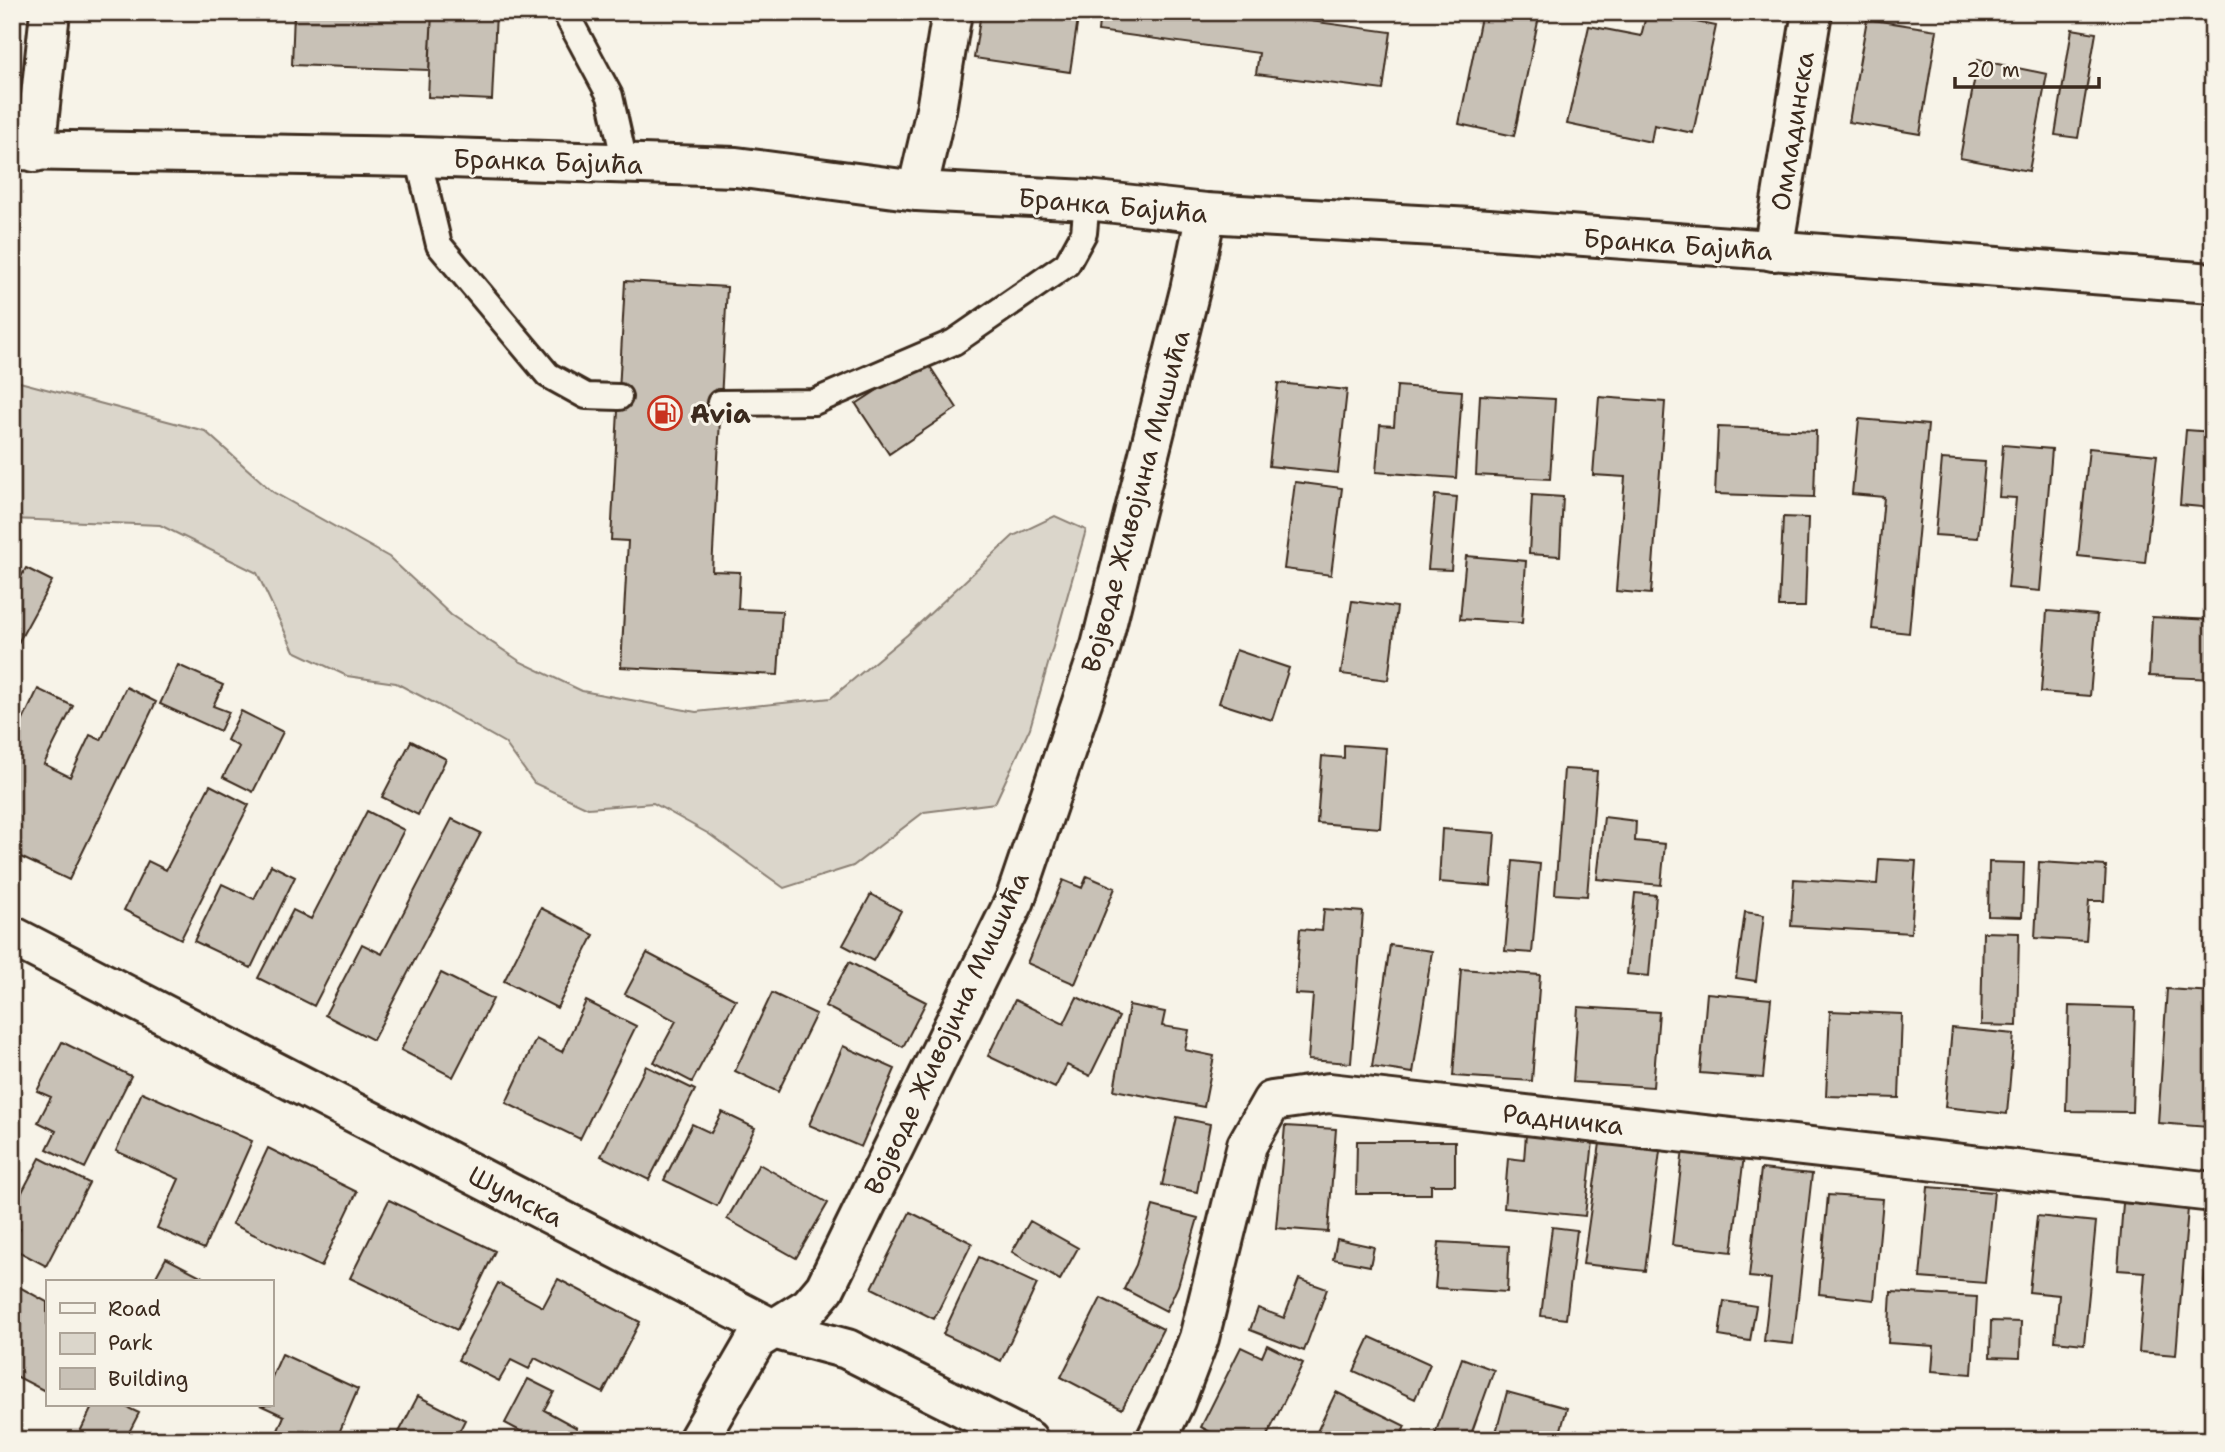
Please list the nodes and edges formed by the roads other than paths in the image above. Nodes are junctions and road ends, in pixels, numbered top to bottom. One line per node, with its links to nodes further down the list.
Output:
1 (50, 12): 5 (street)
2 (565, 12): 7 (lane)
3 (951, 12): 8 (street)
4 (1812, 12): 11 (street, Омладинска)
5 (24, 151): 6 (street, Бранка Бајића)
6 (418, 157): 7 (street, Бранка Бајића); 13 (lane)
7 (625, 163): 8 (street, Бранка Бајића)
8 (917, 191): 9 (street, Бранка Бајића)
9 (1087, 200): 10 (street, Бранка Бајића); 14 (lane)
10 (1206, 213): 11 (street, Бранка Бајића); 17 (street, Војводе Живојина Мишића)
11 (1773, 251): 12 (street, Бранка Бајића)
12 (2213, 283)
13 (619, 397)
14 (720, 403)
15 (12, 936): 17 (street, Шумска)
16 (2213, 1192): 20 (street, Радничка)
17 (773, 1329): 18 (street, Војводе Живојина Мишића); 19 (street, Шумска)
18 (698, 1440)
19 (1028, 1440)
20 (1156, 1440)

